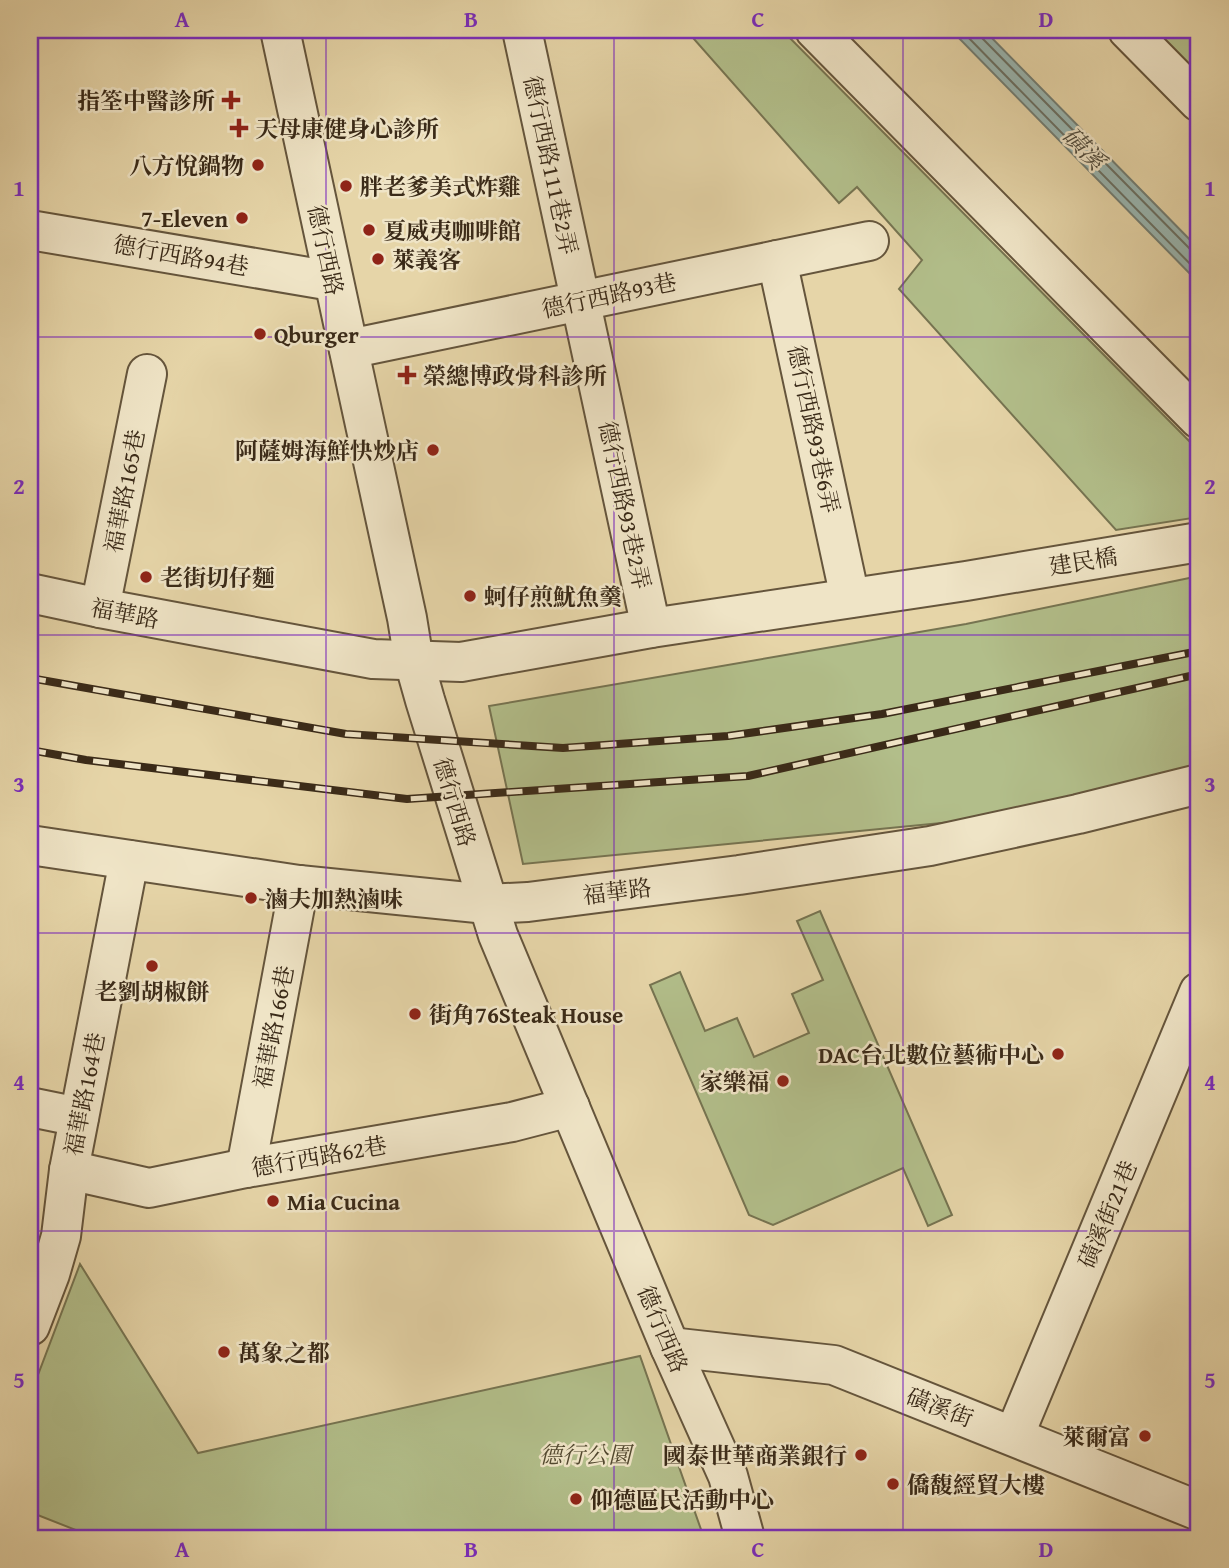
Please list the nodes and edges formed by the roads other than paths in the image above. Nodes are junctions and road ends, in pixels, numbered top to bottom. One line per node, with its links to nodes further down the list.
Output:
1 (280, 30): 9 (street, 德行西路)
2 (522, 30): 10 (street, 德行西路111巷2弄)
3 (815, 30): 13 (street)
4 (1128, 30): 5 (street)
5 (1199, 102)
6 (30, 230): 9 (street, 德行西路94巷)
7 (869, 241): 8 (street, 德行西路93巷)
8 (777, 260): 10 (street, 德行西路93巷); 17 (street, 德行西路93巷6弄)
9 (332, 281): 11 (street, 德行西路)
10 (580, 301): 11 (street, 德行西路93巷); 19 (street, 德行西路93巷2弄)
11 (349, 349): 20 (street, 德行西路)
12 (147, 374): 18 (street, 福華路165巷)
13 (1199, 419)
14 (1199, 542): 15 (street, 建民橋)
15 (967, 581): 17 (street, 福華路)
16 (30, 593): 18 (street, 福華路)
17 (850, 597): 19 (street, 福華路)
18 (100, 608): 20 (street, 福華路)
19 (651, 628): 20 (street, 福華路)
20 (414, 661): 25 (street, 德行西路)
21 (1199, 784): 25 (street, 福華路)
22 (30, 845): 23 (street, 福華路)
23 (129, 860): 24 (street, 福華路); 29 (street, 福華路164巷)
24 (299, 885): 25 (street, 福華路); 30 (street, 福華路166巷)
25 (487, 904): 28 (street, 德行西路)
26 (1199, 992): 34 (street, 磺溪街21巷)
27 (30, 1107): 29 (street)
28 (570, 1107): 30 (street, 德行西路62巷); 33 (street, 德行西路)
29 (79, 1117): 31 (street, 福華路164巷)
30 (246, 1168): 31 (street, 德行西路62巷)
31 (69, 1170): 32 (street, 福華路164巷)
32 (30, 1326)
33 (670, 1347): 34 (street, 磺溪街); 36 (street, 德行西路)
34 (1014, 1436): 35 (street, 磺溪街)
35 (1199, 1511)
36 (745, 1538)

